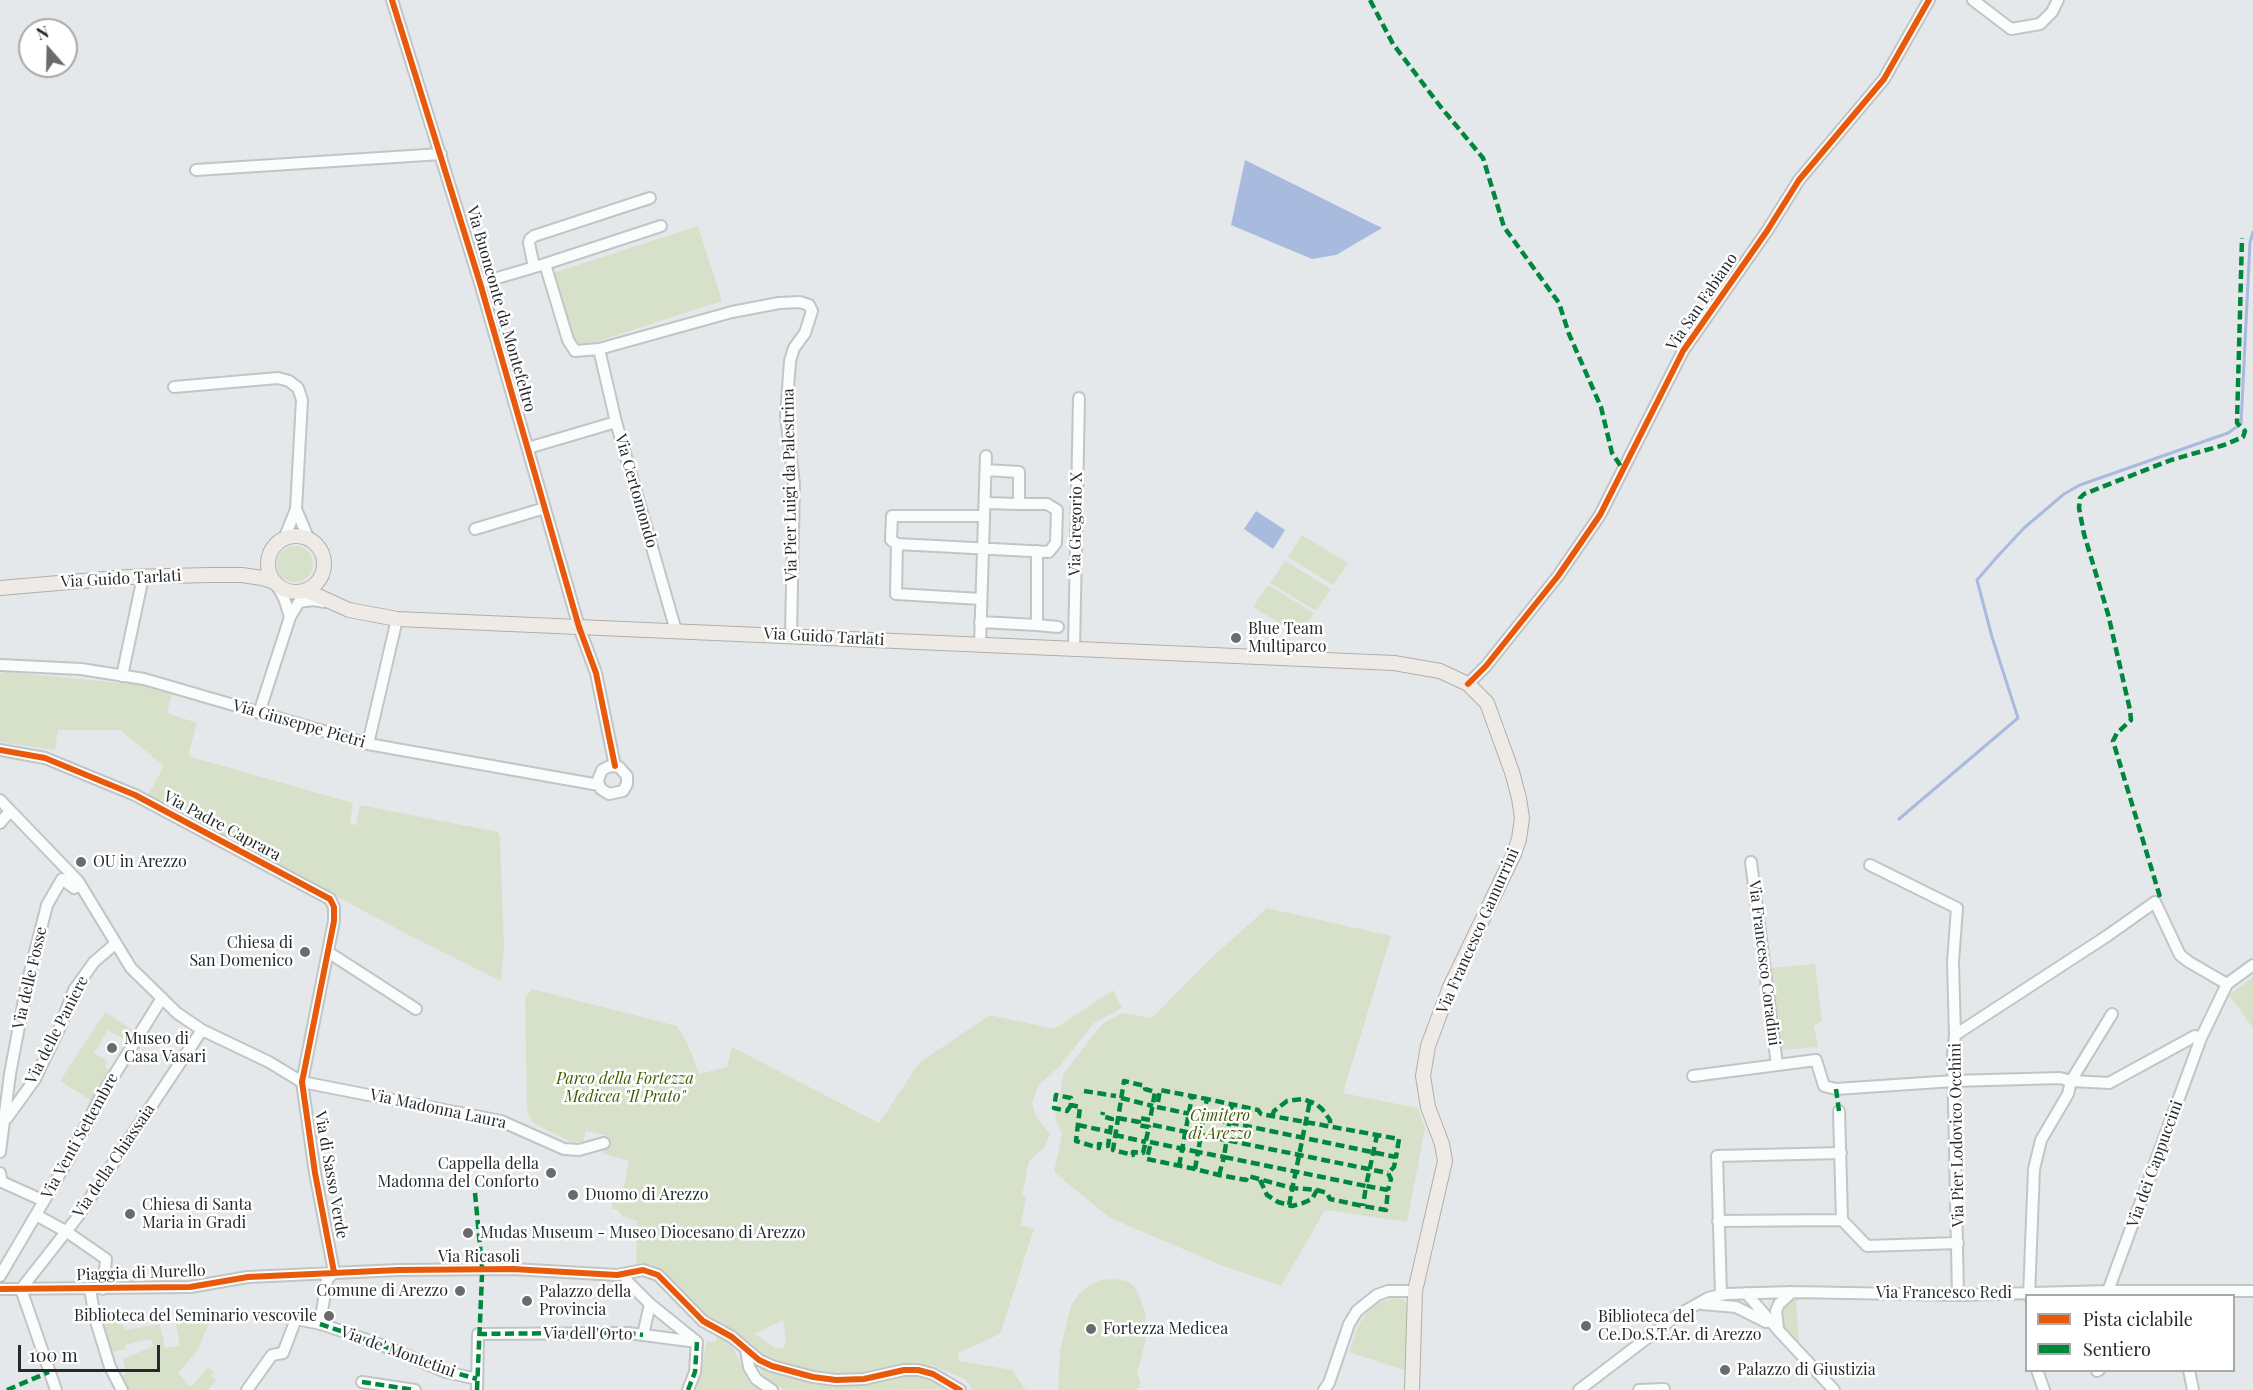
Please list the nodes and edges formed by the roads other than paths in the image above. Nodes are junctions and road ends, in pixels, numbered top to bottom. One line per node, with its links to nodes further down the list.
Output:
1 (392, 0): 5 (street, Via Buonconte da Montefeltro)
2 (1929, 0): 54 (street, Via San Fabiano)
3 (1973, 0): 4 (street)
4 (2058, 0)
5 (441, 154): 6 (street); 10 (street, Via Buonconte da Montefeltro)
6 (196, 170)
7 (650, 198): 9 (street)
8 (661, 226): 9 (street)
9 (540, 265): 10 (street); 11 (street)
10 (480, 283): 15 (street, Via Buonconte da Montefeltro)
11 (599, 349): 14 (street, Via Certomondo); 45 (street, Via Pier Luigi da Palestrina)
12 (174, 387): 21 (street)
13 (1079, 398): 48 (street, Via Gregorio X)
14 (616, 422): 15 (street); 44 (street, Via Certomondo)
15 (528, 448): 20 (street, Via Buonconte da Montefeltro)
16 (986, 456): 17 (street)
17 (986, 470): 18 (street); 19 (street)
18 (984, 503): 19 (street); 22 (street)
19 (1018, 504): 28 (street)
20 (545, 508): 23 (street); 42 (street, Via Buonconte da Montefeltro)
21 (296, 509): 24 (street); 25 (street)
22 (984, 516): 26 (street); 27 (street)
23 (475, 529)
24 (284, 539): 25 (main road); 29 (main road)
25 (309, 540): 31 (main road)
26 (897, 544): 27 (street); 36 (street)
27 (983, 549): 28 (street); 36 (street)
28 (1037, 551): 41 (street)
29 (269, 557): 30 (main road); 33 (main road)
30 (242, 575): 32 (main road, Via Guido Tarlati); 33 (main road, Via Guido Tarlati)
31 (321, 576): 35 (main road); 37 (main road)
32 (143, 577): 34 (main road, Via Guido Tarlati); 53 (street)
33 (275, 582): 35 (main road); 38 (street)
34 (0, 588)
35 (302, 596): 37 (main road, Via Guido Tarlati); 38 (street)
36 (981, 599): 40 (street)
37 (332, 603): 39 (main road, Via Guido Tarlati)
38 (290, 618): 55 (street)
39 (398, 619): 42 (main road, Via Guido Tarlati); 56 (street)
40 (980, 622): 41 (street); 46 (street)
41 (1037, 625): 43 (street)
42 (579, 627): 44 (main road, Via Guido Tarlati); 58 (street, Via Buonconte da Montefeltro)
43 (1058, 627)
44 (676, 631): 45 (main road, Via Guido Tarlati)
45 (791, 635): 46 (main road, Via Guido Tarlati)
46 (980, 644): 48 (main road, Via Guido Tarlati)
47 (1229, 648): 49 (main road); 50 (main road); 51 (main road)
48 (1074, 649): 49 (main road, Via Guido Tarlati)
49 (1119, 651): 50 (main road, Via Guido Tarlati)
50 (1164, 653): 51 (main road, Via Guido Tarlati)
51 (1317, 659): 54 (main road)
52 (0, 665): 53 (street, Via Giuseppe Pietri)
53 (122, 676): 55 (street, Via Giuseppe Pietri)
54 (1468, 684): 101 (main road, Via Francesco Gamurrini)
55 (259, 713): 56 (street, Via Giuseppe Pietri)
56 (368, 744): 59 (street, Via Giuseppe Pietri)
57 (0, 750): 67 (street, Via Padre Caprara)
58 (615, 766): 59 (street); 59 (street, Via Giuseppe Pietri)
59 (599, 785)
60 (0, 800): 61 (street)
61 (10, 811): 62 (street); 65 (street)
62 (0, 823)
63 (1751, 862): 77 (street, Via Francesco Coradini)
64 (1870, 865): 75 (street)
65 (80, 884): 66 (street); 83 (street, Via delle Fosse)
66 (115, 944): 70 (street); 83 (street, Via delle Paniere)
67 (328, 952): 71 (street, Via Padre Caprara); 72 (street)
68 (2253, 965): 69 (street, Via dei Cappuccini)
69 (2227, 984): 75 (street, Via Pier Lodovico Occhini); 76 (street, Via dei Cappuccini)
70 (162, 998): 74 (street); 88 (street, Via Venti Settembre)
71 (318, 1001): 81 (street, Via di Sasso Verde)
72 (416, 1009)
73 (2112, 1014): 80 (street)
74 (202, 1030): 81 (street); 92 (street, Via della Chiassaia)
75 (1955, 1035): 79 (street, Via Pier Lodovico Occhini)
76 (2201, 1038): 80 (street); 102 (street, Via dei Cappuccini)
77 (1777, 1065): 78 (street, Via Francesco Coradini); 79 (street, Via Francesco Coradini)
78 (1693, 1076)
79 (1954, 1081): 80 (street, Via Francesco Coradini); 93 (street, Via Pier Lodovico Occhini)
80 (2071, 1081): 108 (street)
81 (302, 1082): 84 (street, Via Madonna Laura); 94 (street, Via di Sasso Verde)
82 (1839, 1111): 86 (street)
83 (5, 1121): 85 (street, Via delle Fosse)
84 (604, 1143)
85 (0, 1152)
86 (1841, 1154): 90 (street); 91 (street)
87 (0, 1173): 88 (street)
88 (44, 1201): 89 (street, Via Venti Settembre)
89 (36, 1215): 92 (street); 96 (street, Via Venti Settembre)
90 (1842, 1220): 91 (street); 93 (street)
91 (1718, 1221): 109 (street)
92 (66, 1232): 97 (street); 99 (street, Via della Chiassaia)
93 (1958, 1243): 110 (street, Via Pier Lodovico Occhini)
94 (334, 1272): 95 (street, Via Ricasoli); 97 (street, Piaggia di Murello); 113 (street)
95 (625, 1275): 111 (street); 117 (street, Via Ricasoli)
96 (0, 1276)
97 (103, 1288): 100 (street, Piaggia di Murello)
98 (0, 1289): 99 (street, Piaggia di Murello)
99 (21, 1289): 100 (street, Piaggia di Murello); 124 (street)
100 (90, 1289): 125 (street)
101 (1415, 1291): 131 (street); 132 (main road, Via Francesco Gamurrini)
102 (2108, 1291): 106 (street, Via Francesco Redi); 108 (street, Via Francesco Redi)
103 (2253, 1291): 106 (street, Via Francesco Redi)
104 (1792, 1292): 105 (street, Via Francesco Redi); 110 (street, Via Francesco Redi); 114 (street)
105 (1746, 1293): 109 (street, Via Francesco Redi); 114 (street)
106 (2172, 1293)
107 (2025, 1294): 110 (street, Via Francesco Redi)
108 (2029, 1294)
109 (1721, 1295): 112 (street, Via Francesco Redi)
110 (1958, 1295)
111 (650, 1304): 115 (street); 116 (street)
112 (1695, 1304): 114 (street); 122 (street, Via Francesco Redi)
113 (320, 1323): 121 (street, Via de' Montetini); 126 (street, Via de' Montetini)
114 (1779, 1332): 134 (street)
115 (643, 1335): 116 (street, Via dell'Orto); 121 (street, Via dell'Orto)
116 (697, 1342): 128 (street)
117 (746, 1350): 129 (street); 130 (street, Via Ricasoli)
118 (2037, 1372): 135 (street)
119 (2189, 1372): 136 (street)
120 (362, 1382): 127 (street)
121 (477, 1384)
122 (1585, 1388)
123 (1664, 1389): 133 (street)
124 (56, 1390)
125 (122, 1390)
126 (247, 1390)
127 (415, 1390)
128 (688, 1390)
129 (772, 1390)
130 (960, 1390)
131 (1324, 1390)
132 (1412, 1390)
133 (1639, 1390)
134 (1834, 1390)
135 (2044, 1390)
136 (2193, 1390)

